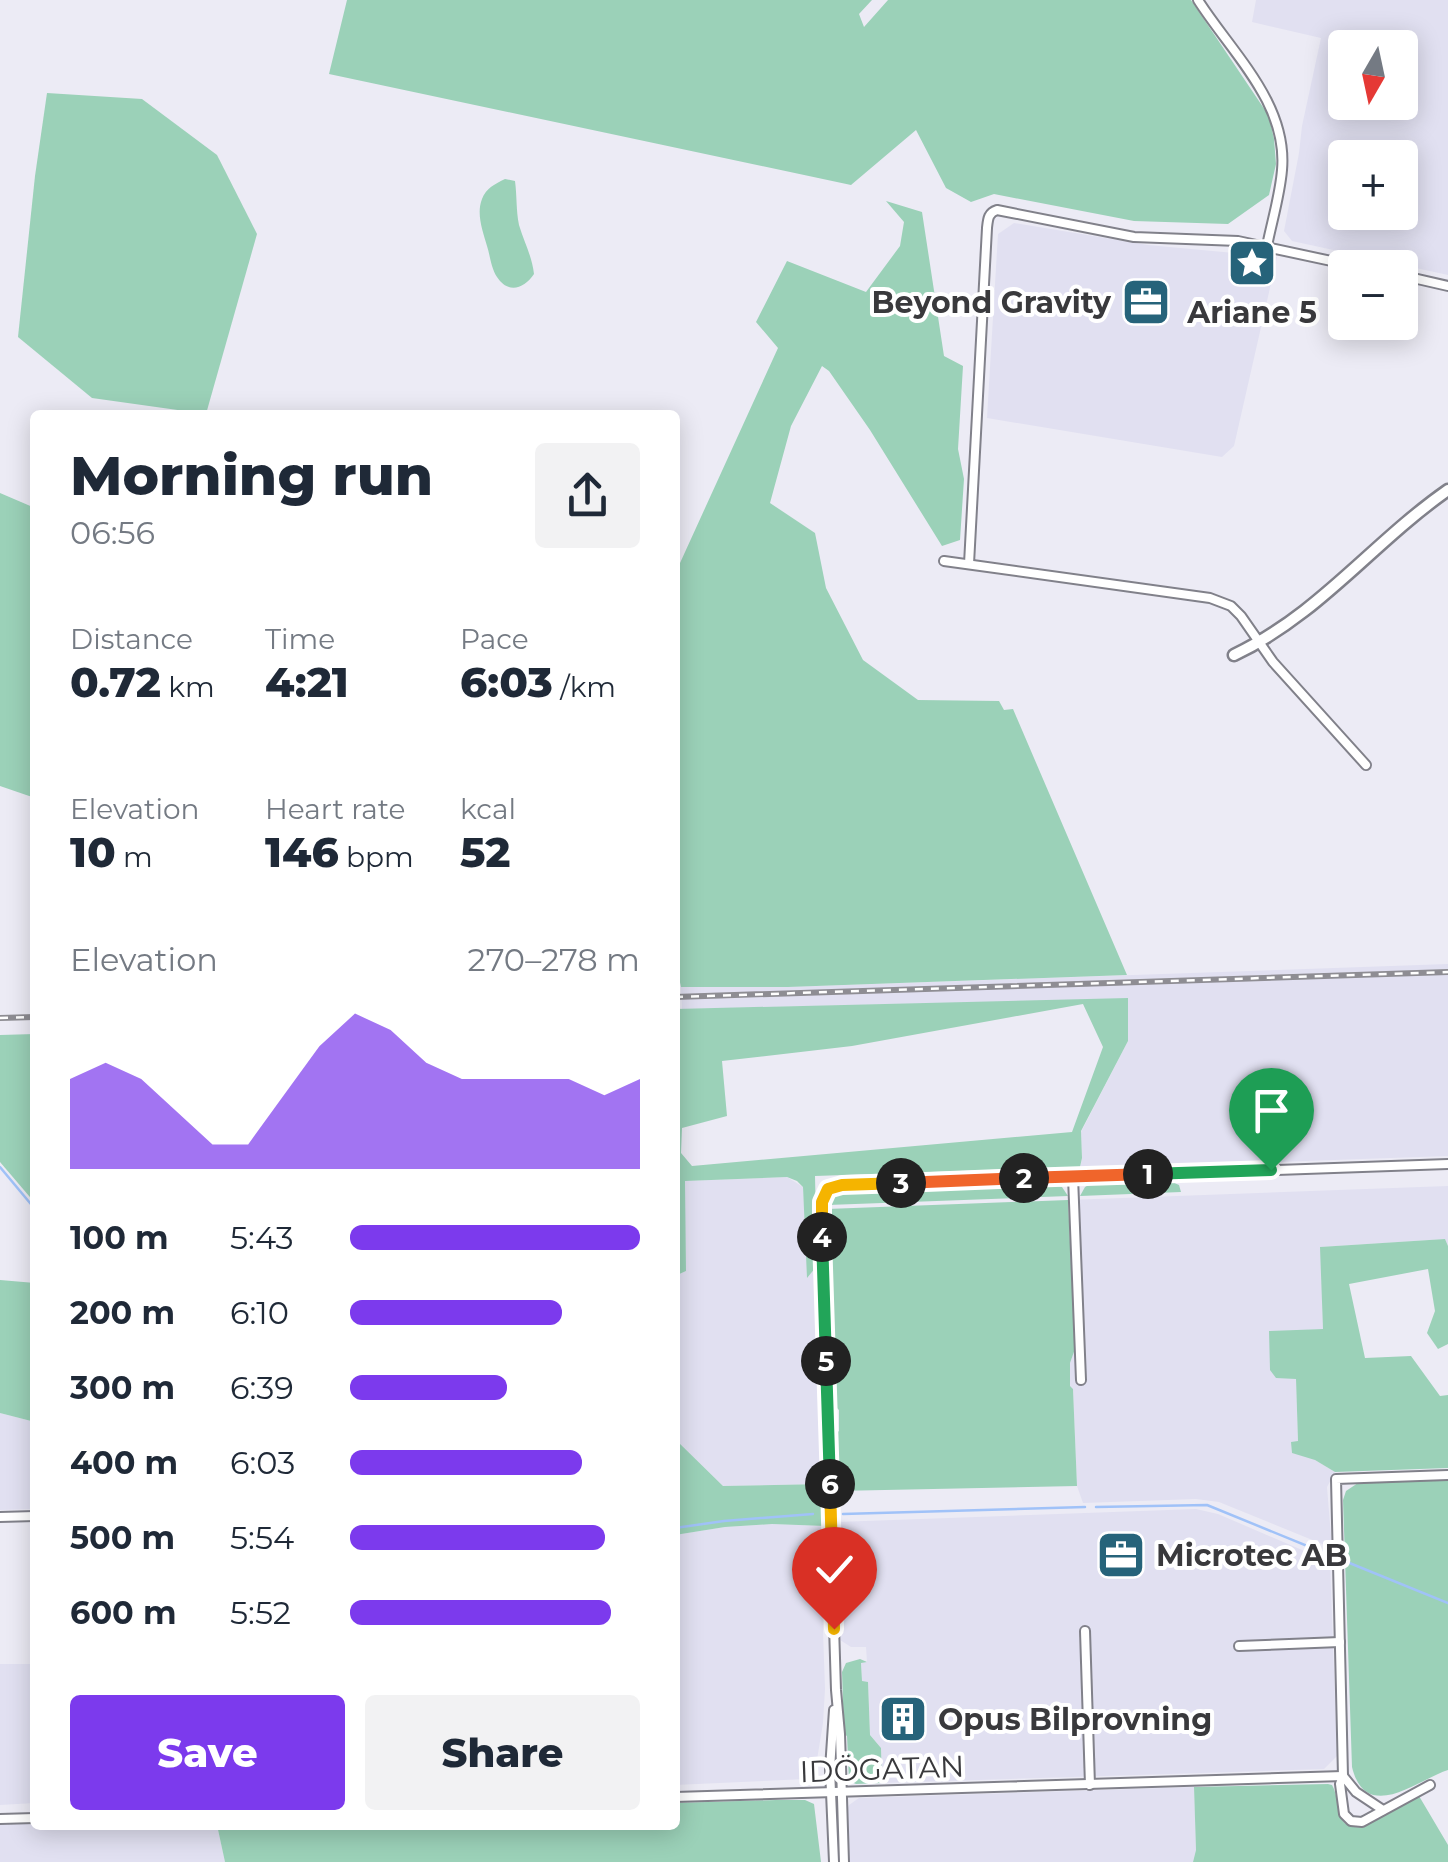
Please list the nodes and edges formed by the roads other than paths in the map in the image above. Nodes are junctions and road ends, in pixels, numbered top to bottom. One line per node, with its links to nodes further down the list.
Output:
1 (1198, 0): 2 (street)
2 (1267, 246): 3 (street); 8 (street)
3 (1328, 260)
4 (1418, 279): 5 (street)
5 (1448, 286)
6 (1448, 490): 9 (street)
7 (944, 561): 8 (street)
8 (969, 564): 9 (street)
9 (1259, 642): 10 (street); 11 (street)
10 (1234, 655)
11 (1366, 766)
12 (1448, 1164): 13 (street)
13 (1073, 1176): 14 (street); 21 (street)
14 (1081, 1380)
15 (1448, 1475): 19 (street)
16 (30, 1516): 17 (street)
17 (0, 1517)
18 (1085, 1630): 23 (street)
19 (1340, 1642): 20 (street); 22 (street)
20 (1239, 1646)
21 (836, 1690): 25 (street); 26 (street)
22 (1344, 1776): 23 (street, IDÖGATAN); 28 (street); 28 (street)
23 (1090, 1785): 26 (street, IDÖGATAN)
24 (1430, 1785): 28 (street)
25 (830, 1793): 26 (street, IDÖGATAN); 27 (street, IDÖGATAN); 31 (street)
26 (842, 1793): 32 (street)
27 (680, 1798)
28 (1384, 1810)
29 (30, 1818): 30 (street)
30 (0, 1819)
31 (834, 1862)
32 (844, 1862)

